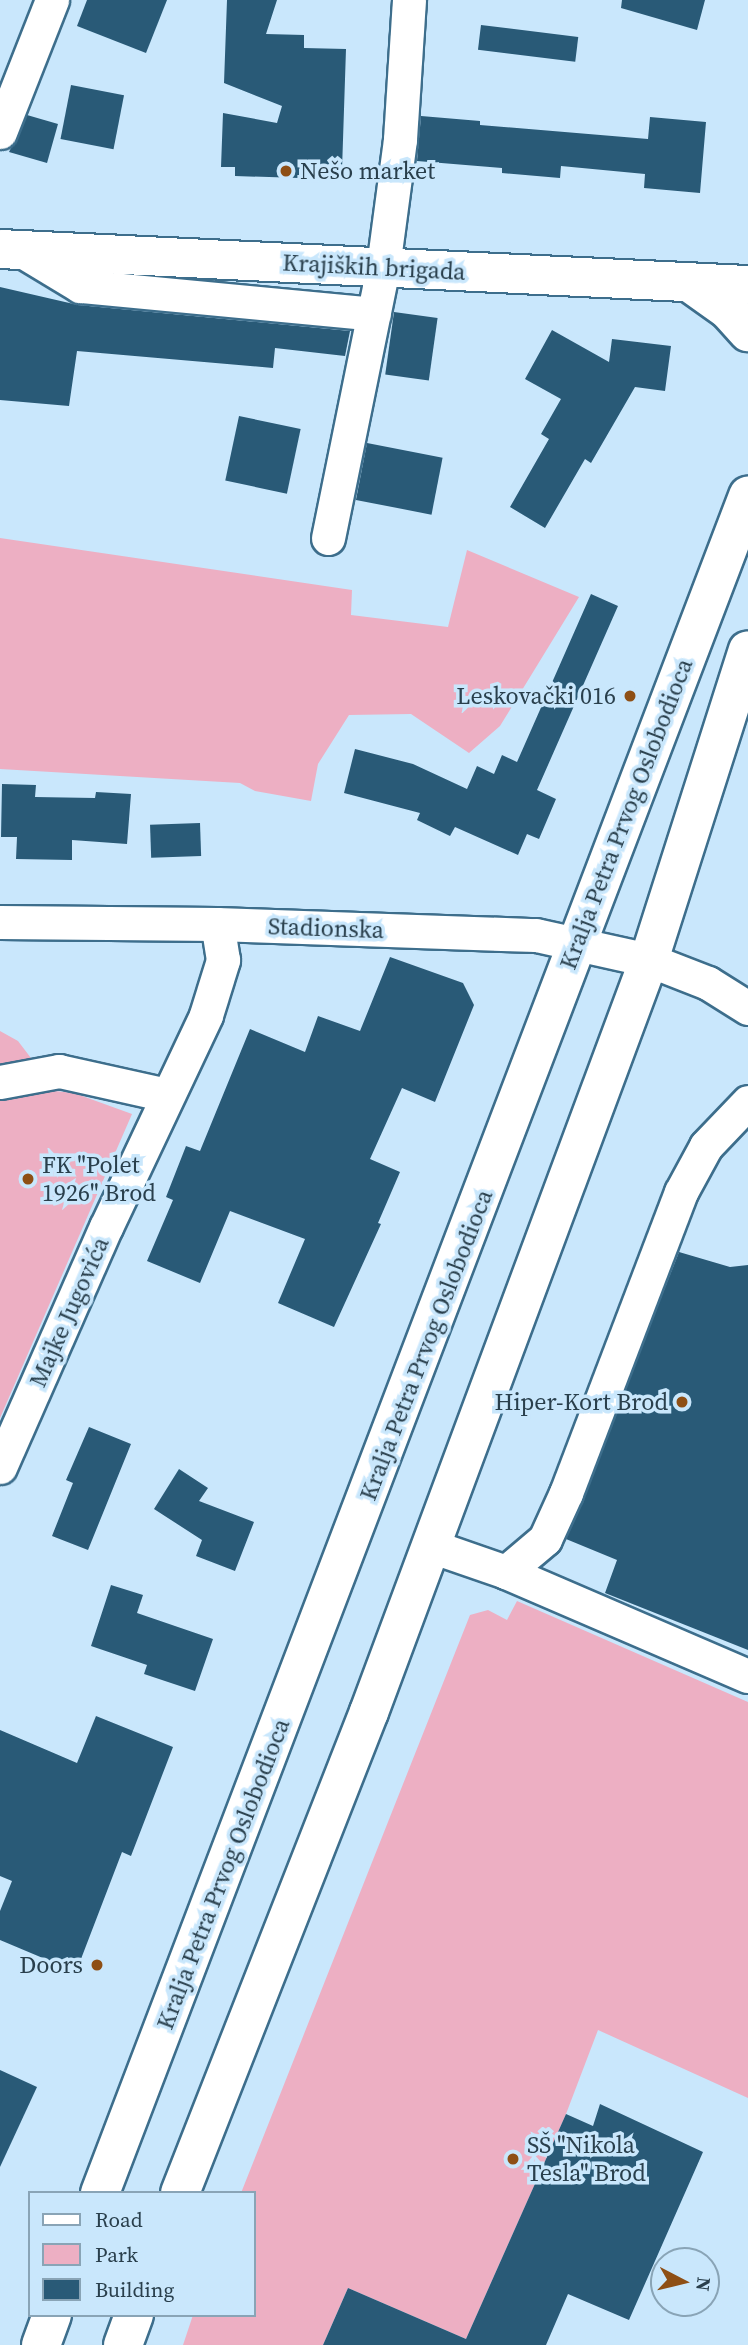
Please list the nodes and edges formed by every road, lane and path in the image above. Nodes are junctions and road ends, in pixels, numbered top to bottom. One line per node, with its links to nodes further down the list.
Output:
1 (52, 0): 3 (street)
2 (409, 0): 5 (street)
3 (0, 132)
4 (11, 250): 5 (main road, Krajiških brigada); 9 (street)
5 (383, 267): 7 (main road, Krajiških brigada); 9 (street)
6 (748, 275): 7 (main road)
7 (690, 283): 8 (main road, Krajiških brigada); 10 (main road)
8 (748, 285)
9 (374, 314): 12 (street)
10 (748, 332)
11 (748, 496): 16 (main road, Kralja Petra Prvog Oslobodioca)
12 (328, 538)
13 (748, 650): 17 (main road)
14 (0, 922): 15 (street, Stadionska)
15 (217, 924): 16 (street, Stadionska); 20 (street, Majke Jugovića)
16 (577, 943): 17 (street, Stadionska); 26 (main road, Kralja Petra Prvog Oslobodioca)
17 (649, 960): 18 (street, Stadionska); 23 (main road)
18 (748, 1008)
19 (0, 1082): 20 (street)
20 (167, 1095): 22 (street, Majke Jugovića)
21 (743, 1117): 24 (street)
22 (0, 1467)
23 (431, 1546): 24 (street); 27 (main road)
24 (506, 1572): 25 (street)
25 (748, 1676)
26 (101, 2191)
27 (181, 2191)
28 (51, 2317): 30 (main road)
29 (133, 2317): 31 (main road)
30 (41, 2345)
31 (123, 2345)

